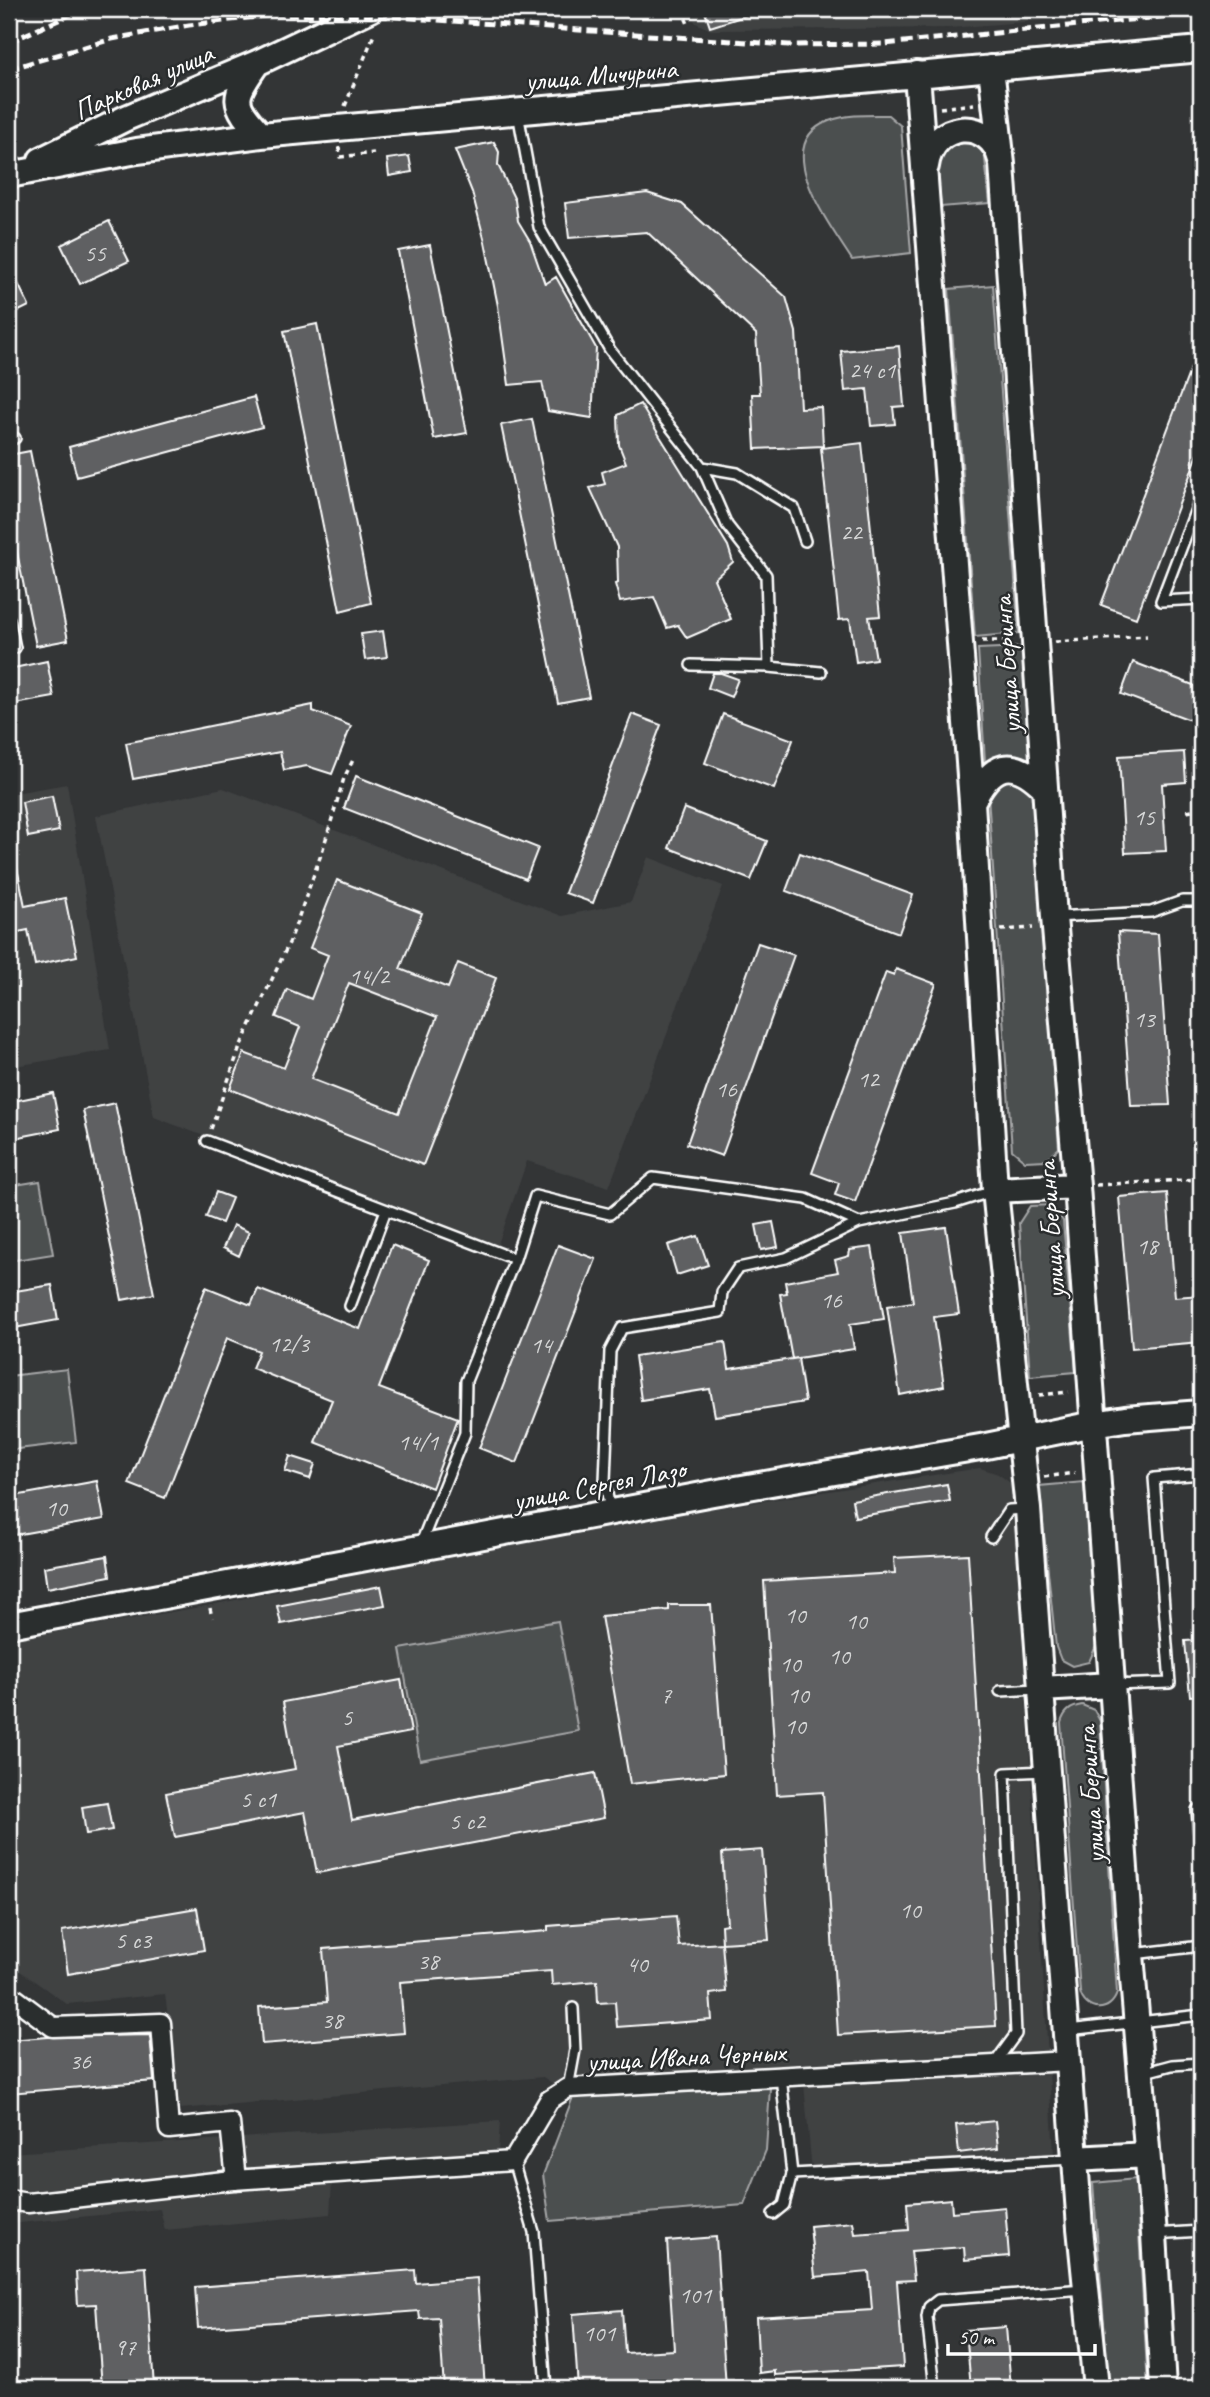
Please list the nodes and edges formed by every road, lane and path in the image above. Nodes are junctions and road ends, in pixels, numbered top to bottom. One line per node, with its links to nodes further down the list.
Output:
1 (682, 9): 3 (path)
2 (374, 19): 5 (street, Парковая улица); 11 (path)
3 (688, 24)
4 (1201, 50): 6 (street, улица Мичурина)
5 (257, 63): 12 (street); 16 (street, Парковая улица)
6 (991, 68): 7 (street, улица Мичурина); 14 (street, улица Беринга)
7 (917, 74): 10 (street, улица Мичурина); 15 (street, улица Беринга)
8 (980, 103): 9 (path)
9 (934, 108)
10 (517, 112): 11 (street, улица Мичурина); 17 (lane)
11 (337, 128): 12 (street, улица Мичурина); 13 (path)
12 (261, 135): 16 (street, улица Мичурина)
13 (374, 153)
14 (1002, 164): 15 (street); 23 (street, улица Беринга)
15 (926, 167): 24 (street, улица Беринга)
16 (12, 174)
17 (702, 467): 19 (lane); 27 (lane)
18 (1201, 496): 20 (lane)
19 (805, 541)
20 (1201, 599)
21 (9, 619): 25 (lane)
22 (1147, 636): 23 (path)
23 (1034, 641): 24 (path); 30 (street, улица Беринга)
24 (960, 642): 31 (street, улица Беринга)
25 (15, 648)
26 (691, 666): 27 (lane)
27 (769, 667): 28 (lane)
28 (821, 672)
29 (353, 760): 38 (path)
30 (1045, 788): 31 (street); 35 (street, улица Беринга)
31 (972, 802): 41 (street, улица Беринга)
32 (1201, 808): 33 (path)
33 (1187, 811)
34 (1201, 901): 35 (lane)
35 (1048, 922): 36 (path); 40 (street, улица Беринга)
36 (1001, 930)
37 (1194, 1092): 39 (path)
38 (207, 1141): 42 (lane)
39 (1199, 1179): 40 (path)
40 (1077, 1186): 41 (street); 49 (street, улица Беринга)
41 (995, 1190): 43 (lane); 50 (street, улица Беринга)
42 (386, 1210): 44 (lane); 45 (lane)
43 (859, 1223): 44 (lane); 55 (lane)
44 (515, 1259): 57 (lane)
45 (350, 1306)
46 (1078, 1391): 47 (path)
47 (1039, 1395)
48 (1201, 1413): 49 (street, улица Сергея Лазо)
49 (1094, 1424): 50 (street, улица Сергея Лазо); 59 (street, улица Беринга)
50 (1020, 1439): 54 (street, улица Беринга); 55 (street, улица Сергея Лазо)
51 (1084, 1472): 53 (path)
52 (1201, 1475): 59 (lane)
53 (1041, 1478)
54 (1028, 1508): 56 (lane); 60 (street, улица Беринга)
55 (611, 1513): 57 (street, улица Сергея Лазо)
56 (991, 1537)
57 (419, 1549): 58 (street, улица Сергея Лазо)
58 (9, 1625)
59 (1112, 1685): 60 (street); 66 (street, улица Беринга)
60 (1041, 1689): 61 (lane); 62 (street, улица Беринга)
61 (1000, 1691)
62 (1048, 1771): 71 (street, улица Беринга); 74 (lane)
63 (1201, 1810): 64 (lane)
64 (1201, 1859)
65 (1201, 1946): 66 (lane)
66 (1131, 1954): 70 (street, улица Беринга)
67 (9, 1994): 82 (street)
68 (573, 2007): 77 (lane)
69 (1201, 2015): 70 (lane)
70 (1137, 2024): 71 (lane); 75 (street, улица Беринга)
71 (1066, 2031): 72 (street, улица Беринга)
72 (1069, 2062): 74 (street, улица Ивана Черных); 79 (street, улица Беринга)
73 (1201, 2063): 75 (lane)
74 (993, 2066): 76 (street, улица Ивана Черных)
75 (1140, 2073): 78 (street, улица Беринга)
76 (781, 2077): 77 (street, улица Ивана Черных); 81 (lane)
77 (568, 2088): 80 (street, улица Ивана Черных)
78 (1147, 2155): 79 (street); 86 (street, улица Беринга)
79 (1076, 2159): 81 (lane); 87 (street, улица Беринга)
80 (513, 2161): 82 (street); 88 (lane)
81 (792, 2174): 84 (lane)
82 (236, 2180): 83 (street)
83 (9, 2200)
84 (773, 2214)
85 (1201, 2231): 86 (lane)
86 (1154, 2234): 91 (street, улица Беринга)
87 (1087, 2289): 89 (lane); 90 (street, улица Беринга)
88 (546, 2388)
89 (935, 2388)
90 (1096, 2388)
91 (1163, 2388)

